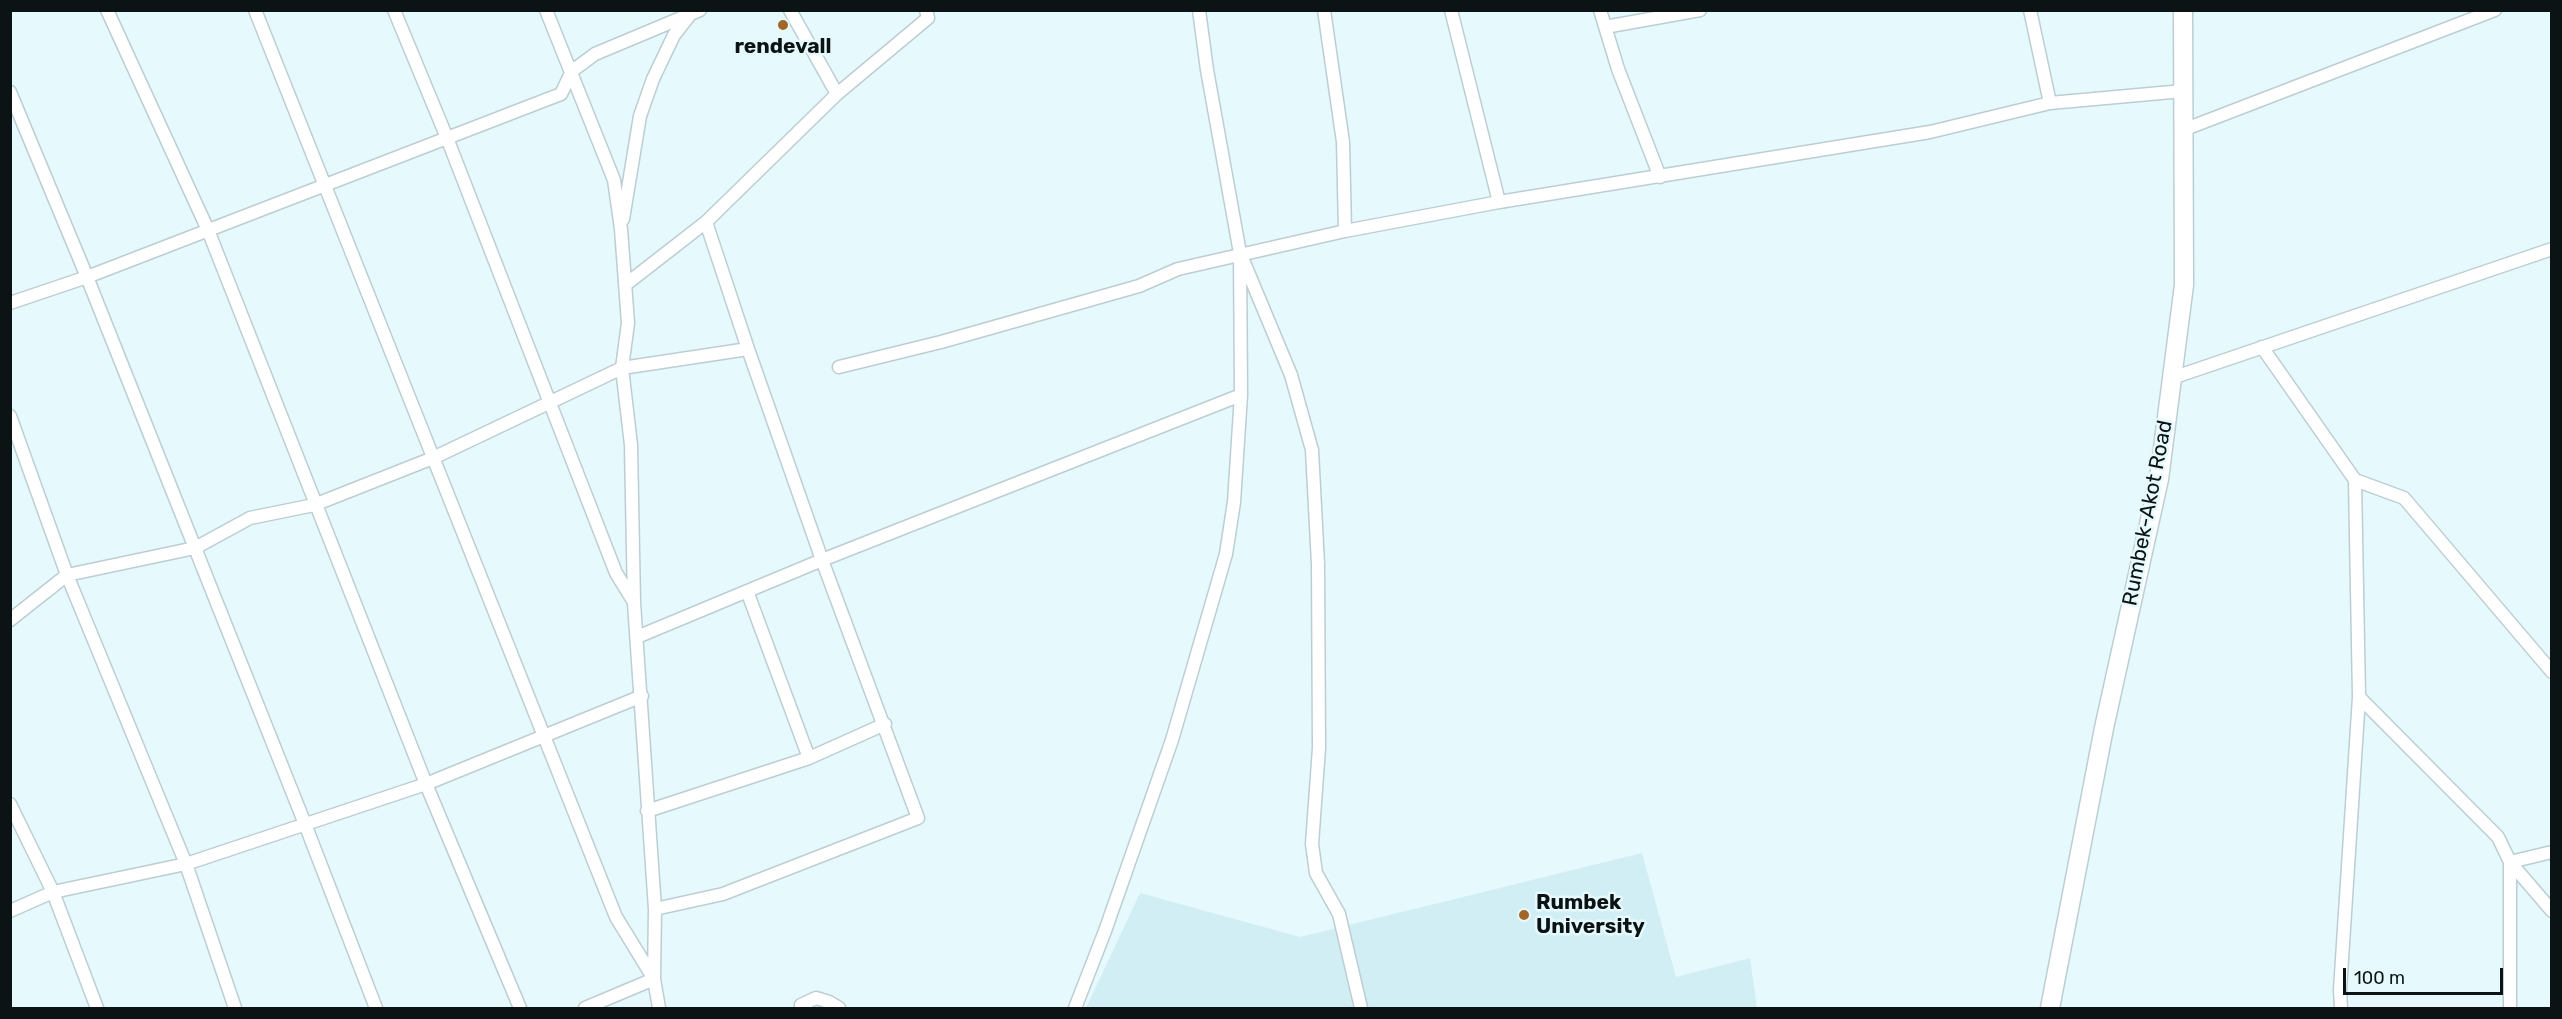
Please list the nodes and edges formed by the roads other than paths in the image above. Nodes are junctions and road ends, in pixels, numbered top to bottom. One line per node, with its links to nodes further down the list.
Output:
1 (107, 10): 29 (street)
2 (255, 10): 25 (street)
3 (394, 10): 23 (street)
4 (546, 10): 17 (street)
5 (790, 10): 20 (street)
6 (926, 10): 20 (street)
7 (1199, 10): 32 (street)
8 (1324, 10): 30 (street)
9 (1451, 10): 26 (street)
10 (1600, 10): 16 (street)
11 (1700, 10): 16 (street)
12 (2030, 10): 21 (street)
13 (2183, 10): 18 (main road, Rumbek-Akot Road)
14 (2495, 10): 22 (street)
15 (695, 13): 17 (street); 28 (street)
16 (1605, 27): 24 (street)
17 (572, 71): 23 (street); 28 (street)
18 (2183, 91): 21 (street); 22 (main road, Rumbek-Akot Road)
19 (10, 92): 33 (street)
20 (837, 94): 27 (street)
21 (2050, 103): 24 (street)
22 (2183, 130): 40 (main road, Rumbek-Akot Road)
23 (447, 138): 25 (street); 42 (street)
24 (1660, 177): 26 (street)
25 (326, 184): 29 (street); 44 (street)
26 (1499, 201): 30 (street)
27 (706, 222): 34 (street); 37 (street)
28 (621, 229): 34 (street)
29 (208, 230): 33 (street); 46 (street)
30 (1345, 231): 32 (street)
31 (2552, 249): 36 (street)
32 (1240, 253): 38 (street); 41 (street); 81 (street)
33 (87, 277): 35 (street); 47 (street)
34 (625, 285): 39 (street)
35 (10, 303)
36 (2262, 347): 40 (street); 45 (street)
37 (748, 349): 39 (street); 48 (street)
38 (839, 367)
39 (622, 368): 42 (street); 51 (street)
40 (2172, 378): 82 (main road, Rumbek-Akot Road)
41 (1241, 395): 48 (street); 80 (street)
42 (550, 402): 44 (street); 51 (street)
43 (10, 417): 49 (street)
44 (433, 458): 46 (street); 58 (street)
45 (2355, 480): 54 (street); 56 (street)
46 (314, 505): 47 (street); 60 (street)
47 (195, 548): 49 (street); 63 (street)
48 (822, 560): 50 (street); 57 (street)
49 (67, 575): 52 (street); 66 (street)
50 (747, 591): 53 (street); 59 (street)
51 (634, 603): 53 (street)
52 (10, 620)
53 (637, 637): 55 (street)
54 (2552, 672)
55 (642, 696): 58 (street); 62 (street)
56 (2359, 697): 65 (street); 83 (street)
57 (885, 724): 59 (street); 68 (street)
58 (543, 737): 60 (street); 71 (street)
59 (809, 758): 62 (street)
60 (426, 784): 63 (street); 75 (street)
61 (10, 804): 67 (street)
62 (647, 810): 68 (street)
63 (305, 824): 66 (street); 74 (street)
64 (2552, 852): 65 (street)
65 (2510, 862): 70 (street); 84 (street)
66 (186, 864): 67 (street); 73 (street)
67 (53, 892): 69 (street); 72 (street)
68 (655, 909): 71 (street)
69 (10, 911)
70 (2552, 911)
71 (654, 979): 76 (street); 77 (street)
72 (97, 1008)
73 (235, 1008)
74 (376, 1008)
75 (520, 1008)
76 (585, 1008)
77 (659, 1008)
78 (801, 1008): 79 (street)
79 (839, 1008)
80 (1074, 1008)
81 (1361, 1008)
82 (2050, 1008)
83 (2341, 1008)
84 (2510, 1008)

